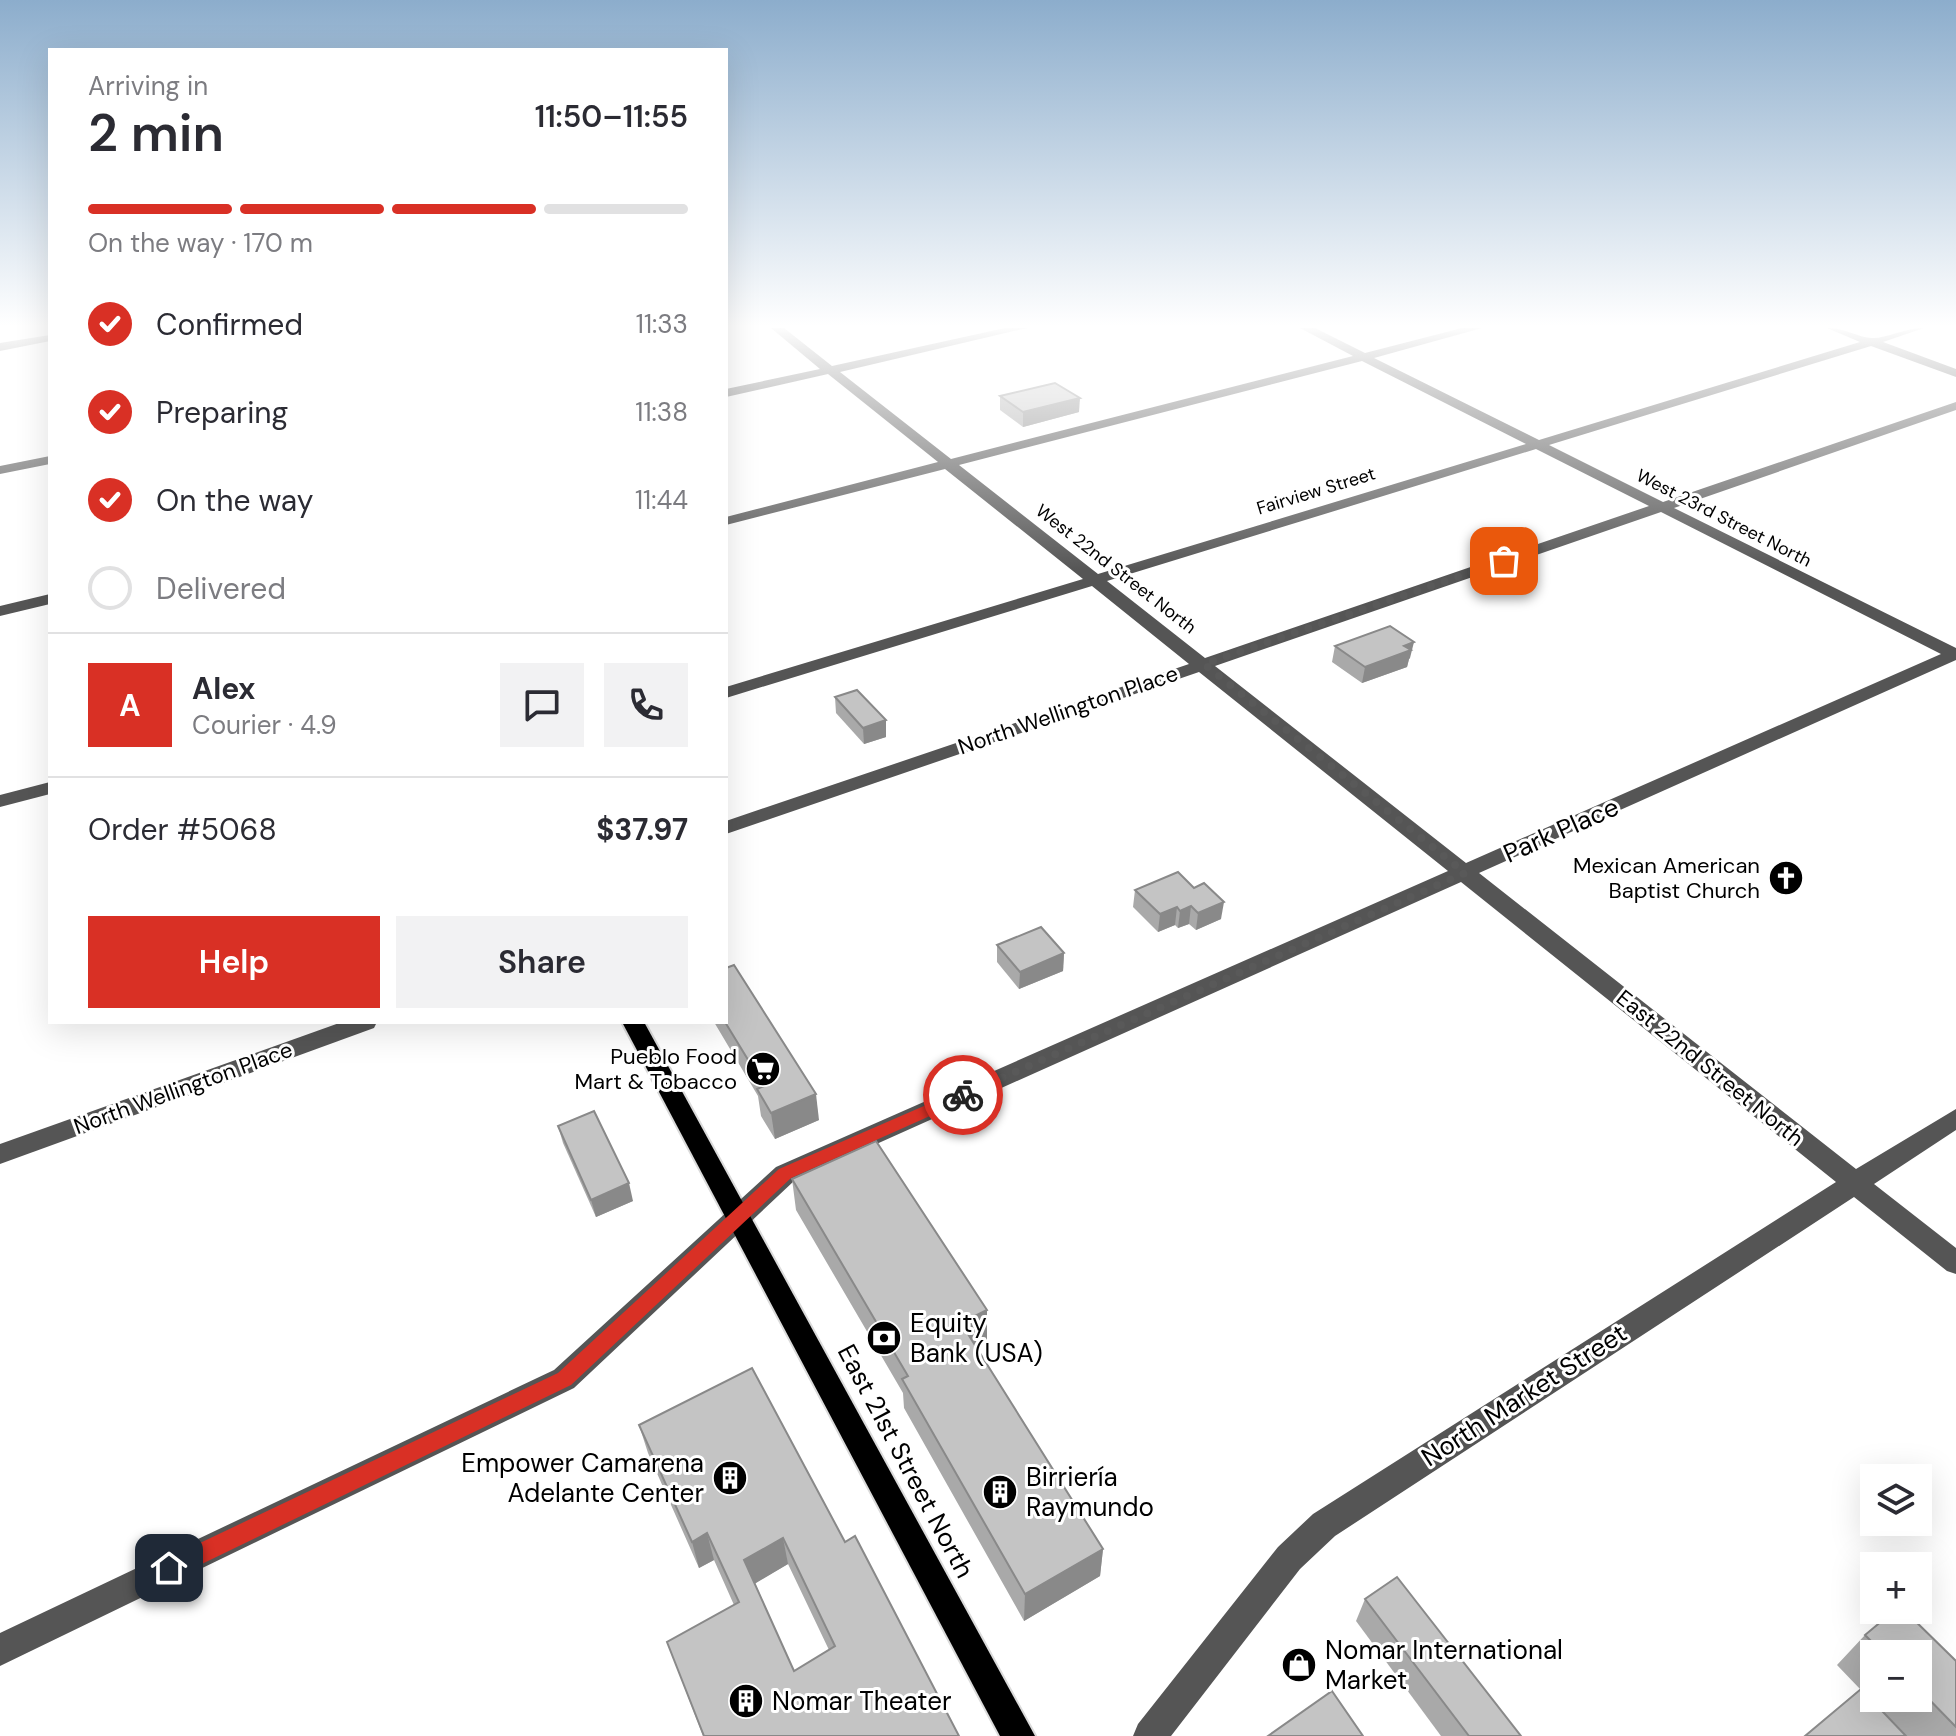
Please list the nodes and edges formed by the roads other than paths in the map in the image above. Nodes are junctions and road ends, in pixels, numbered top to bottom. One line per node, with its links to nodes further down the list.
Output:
1 (880, 409): 8 (street, West 22nd Street North)
2 (1163, 409): 8 (street)
3 (1468, 409): 6 (street, West 23rd Street North)
4 (1653, 409): 6 (street, Fairview Street)
5 (1947, 409): 10 (street, North Wellington Place)
6 (1538, 444): 10 (street, West 23rd Street North); 12 (street, Fairview Street)
7 (48, 460): 9 (street)
8 (950, 464): 11 (street); 12 (street, West 22nd Street North)
9 (0, 470)
10 (1662, 507): 15 (street, West 23rd Street North); 16 (street, North Wellington Place)
11 (728, 520)
12 (1097, 579): 16 (street, West 22nd Street North); 17 (street, Fairview Street)
13 (48, 599): 14 (street)
14 (0, 611)
15 (1955, 654): 21 (street, Park Place)
16 (1204, 664): 20 (street, North Wellington Place); 21 (street, West 22nd Street North)
17 (728, 692)
18 (48, 789): 19 (street)
19 (0, 801)
20 (728, 827)
21 (1465, 873): 26 (street, East 22nd Street North); 27 (street, Park Place)
22 (360, 1024): 25 (street, North Wellington Place)
23 (634, 1024): 27 (main road, East 21st Street North)
24 (1956, 1118): 26 (street, North Market Street)
25 (0, 1154)
26 (1855, 1184): 28 (street, East 22nd Street North); 31 (street, North Market Street)
27 (739, 1217): 29 (street, Park Place); 30 (main road, East 21st Street North)
28 (1956, 1263)
29 (0, 1650)
30 (1018, 1736)
31 (1150, 1736)

